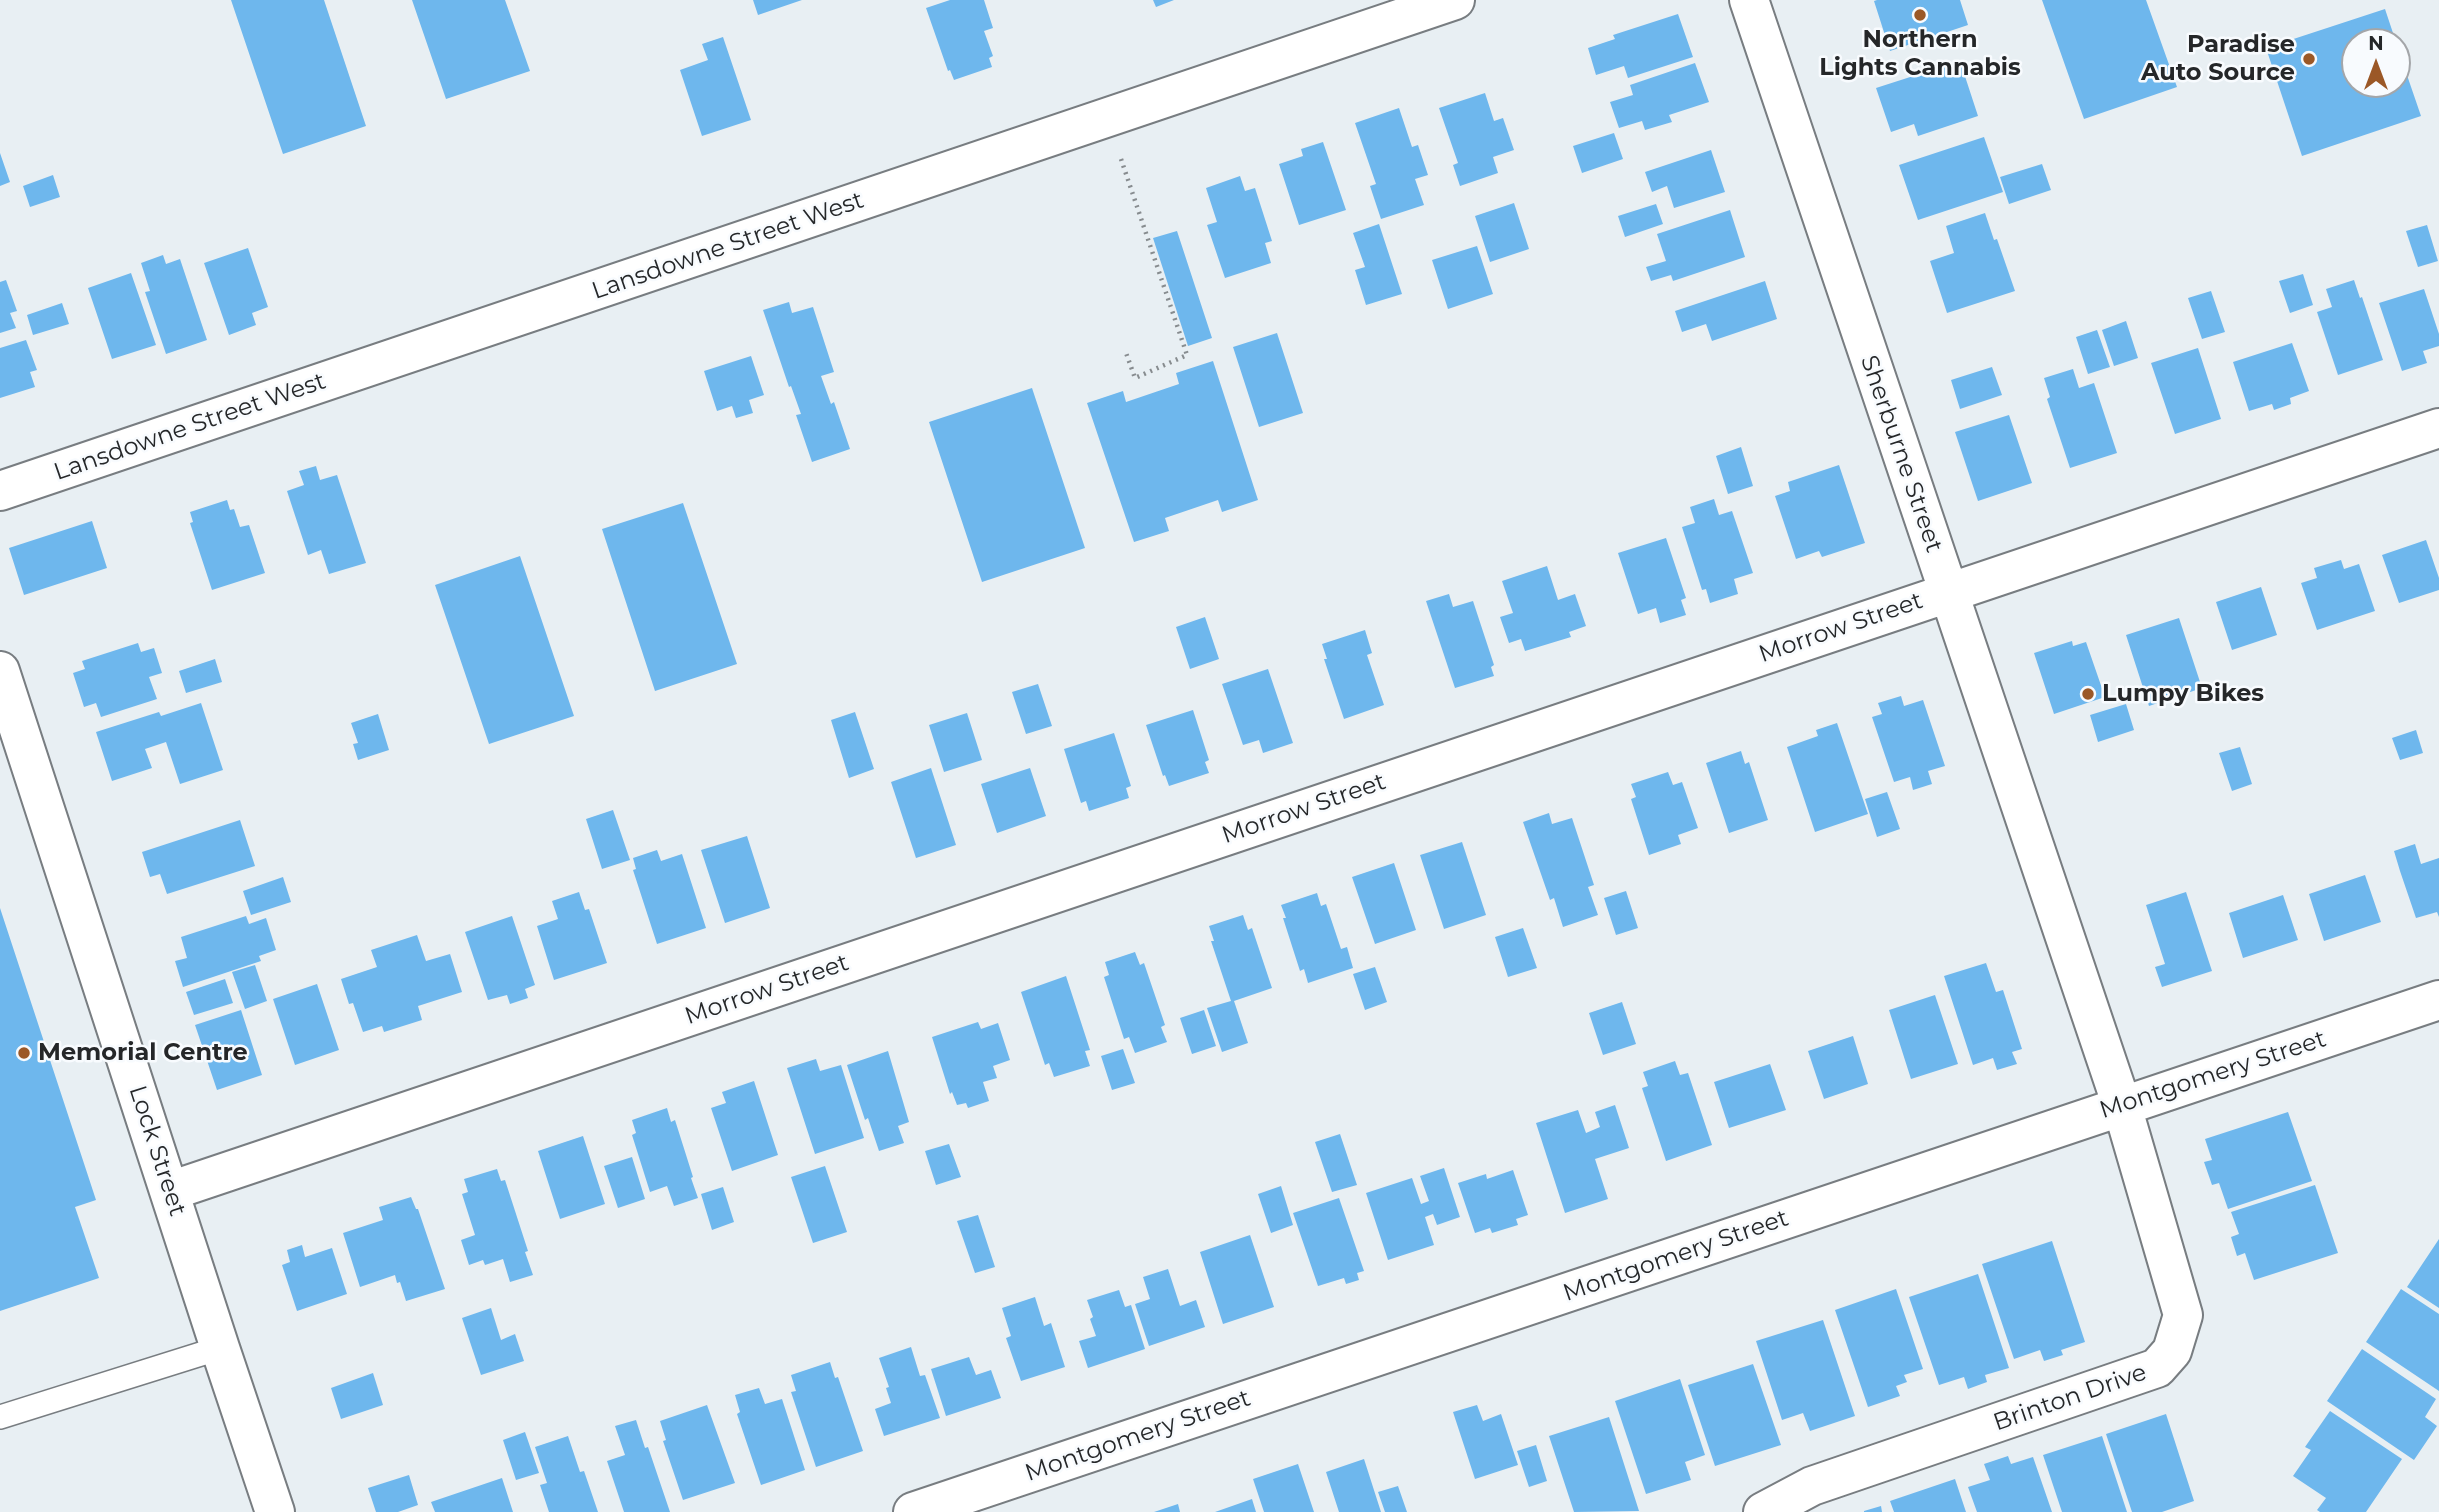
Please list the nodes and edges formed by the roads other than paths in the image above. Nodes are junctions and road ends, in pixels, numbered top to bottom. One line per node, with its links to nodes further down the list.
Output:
1 (1455, 0): 4 (street, Lansdowne Street West)
2 (1749, 0): 5 (street, Sherburne Street)
3 (2439, 428): 5 (street, Morrow Street)
4 (0, 491)
5 (1948, 592): 8 (street, Sherburne Street); 9 (street, Morrow Street)
6 (0, 671): 9 (street, Lock Street)
7 (2439, 1000): 8 (street, Montgomery Street)
8 (2122, 1106): 13 (street, Montgomery Street); 14 (street, Brinton Drive)
9 (170, 1191): 10 (street, Lock Street)
10 (220, 1348): 11 (lane); 12 (street, Lock Street)
11 (0, 1417)
12 (275, 1512)
13 (913, 1512)
14 (1763, 1512)

